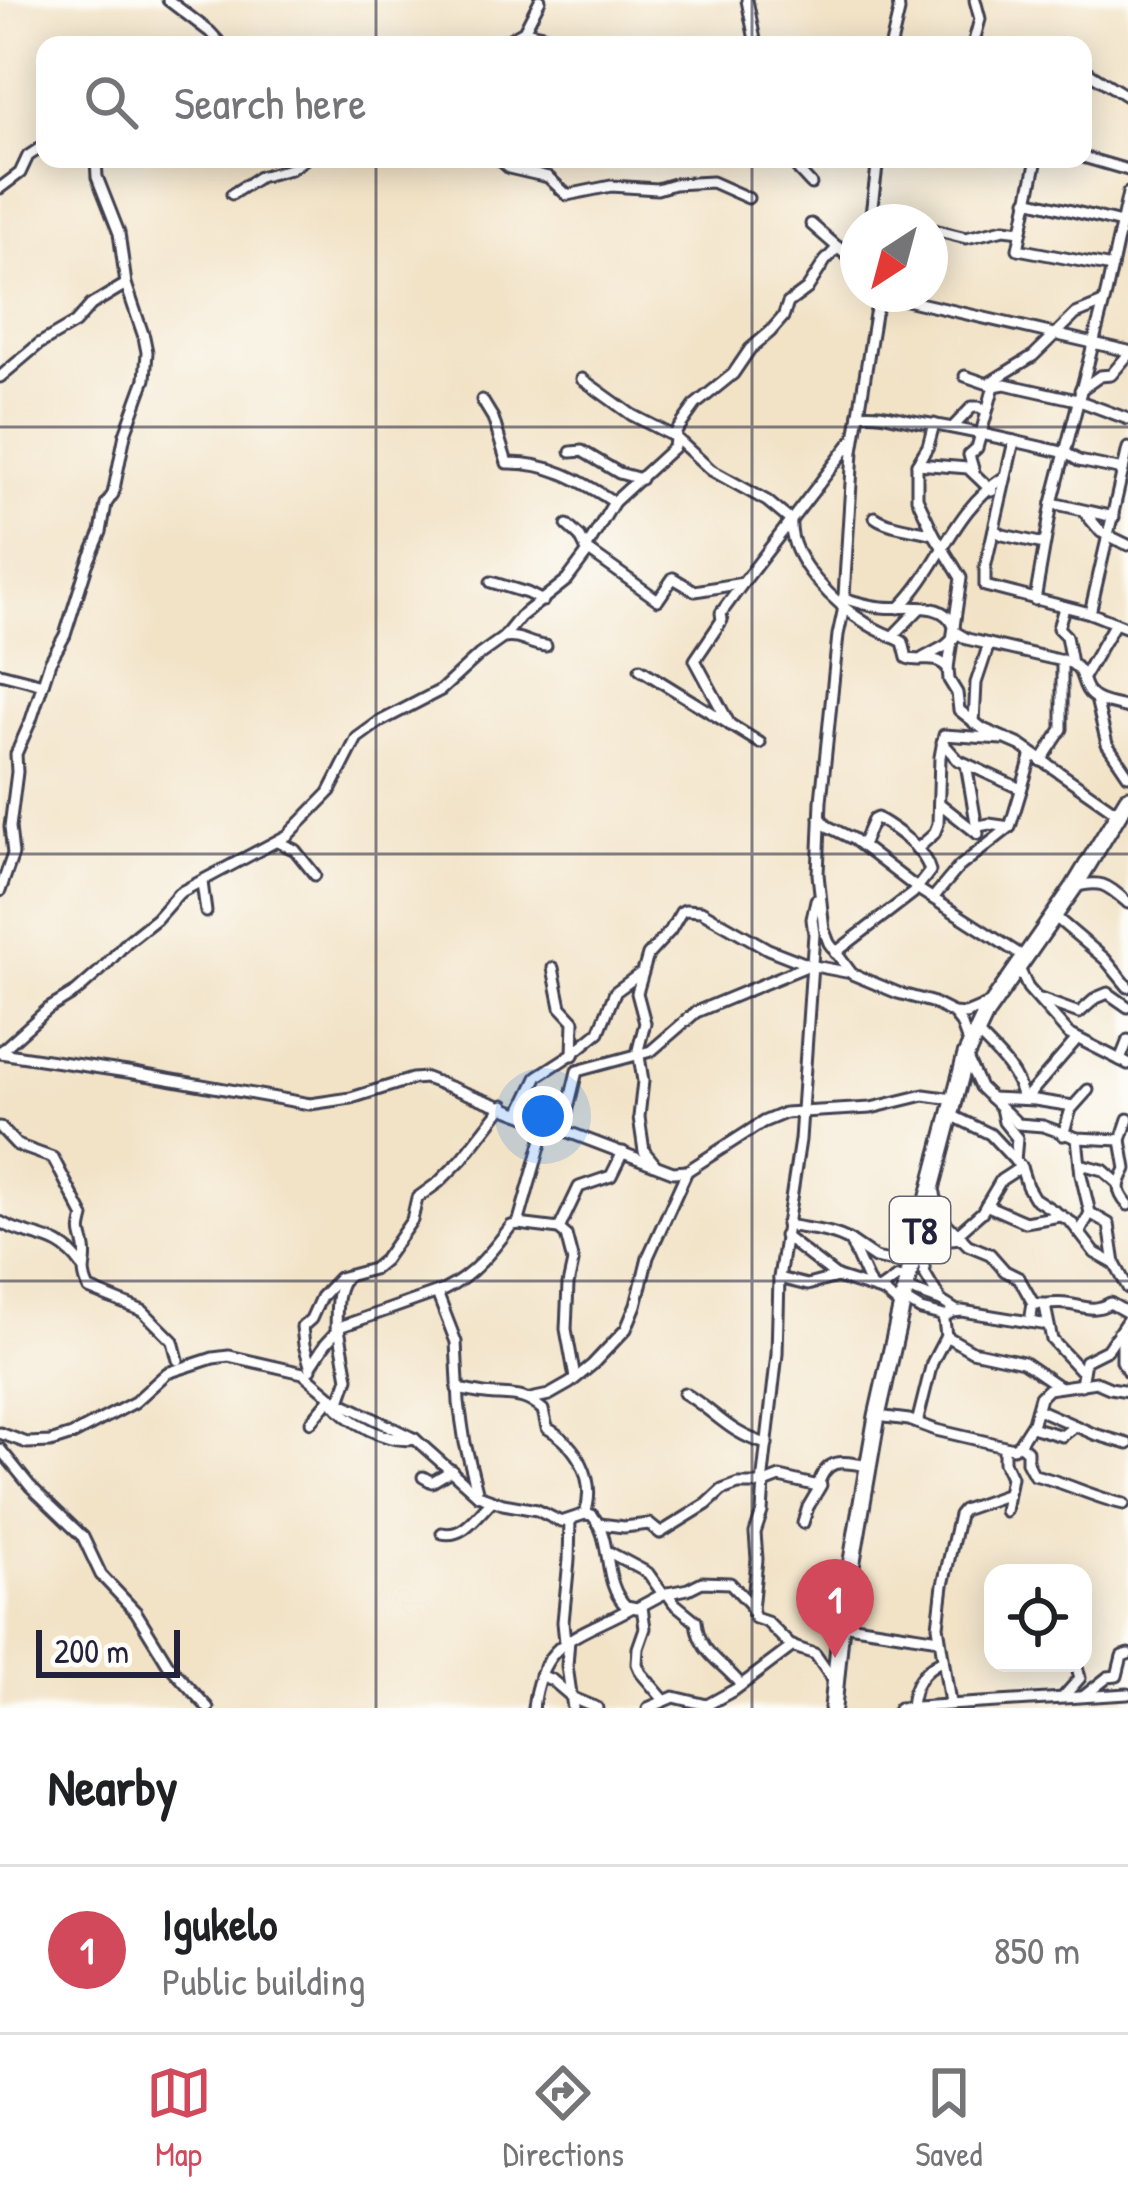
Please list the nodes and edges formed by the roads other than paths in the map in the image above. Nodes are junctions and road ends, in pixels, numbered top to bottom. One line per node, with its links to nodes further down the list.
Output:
1 (168, 0): 9 (street)
2 (540, 0): 8 (street)
3 (734, 0): 7 (street)
4 (747, 0): 7 (street)
5 (898, 0): 13 (street)
6 (975, 0): 14 (street)
7 (752, 22): 12 (street)
8 (524, 31): 10 (street); 11 (street)
9 (214, 36)
10 (515, 36)
11 (545, 36)
12 (754, 36)
13 (893, 36)
14 (975, 36)
15 (1092, 75): 16 (street)
16 (1128, 97)
17 (36, 151): 27 (street)
18 (1092, 160): 25 (street)
19 (97, 168): 39 (street)
20 (292, 168): 29 (street)
21 (509, 168): 30 (street)
22 (798, 168): 26 (street)
23 (877, 168): 32 (street)
24 (1035, 168): 31 (street)
25 (1128, 170)
26 (811, 184)
27 (0, 188)
28 (1128, 193): 33 (street)
29 (232, 194)
30 (748, 198)
31 (1027, 200): 33 (street); 35 (street)
32 (872, 204)
33 (1124, 223): 38 (street)
34 (811, 224): 37 (street)
35 (1021, 231): 36 (street); 38 (street)
36 (948, 234)
37 (838, 247): 57 (street)
38 (1112, 267): 40 (street)
39 (126, 284): 47 (street); 110 (street)
40 (1103, 303): 43 (street); 44 (street)
41 (948, 309): 43 (street)
42 (875, 312): 52 (street)
43 (1055, 334): 44 (street); 49 (street)
44 (1091, 342): 45 (street); 50 (street)
45 (1128, 353): 50 (street)
46 (965, 376): 49 (street)
47 (0, 377)
48 (582, 379): 57 (street)
49 (992, 384): 50 (street); 54 (street)
50 (1079, 395): 53 (street); 62 (street)
51 (482, 400): 70 (street)
52 (859, 414): 55 (street); 58 (street)
53 (1128, 419)
54 (985, 423): 56 (street); 56 (street); 59 (street); 59 (street); 65 (street)
55 (934, 424): 56 (street); 63 (street)
56 (954, 426)
57 (675, 437): 67 (street); 76 (street)
58 (855, 437): 76 (street); 90 (street)
59 (1010, 440): 62 (street); 66 (street)
60 (1128, 448): 64 (street)
61 (571, 452): 67 (street)
62 (1066, 453): 64 (street); 71 (street)
63 (917, 464): 65 (street); 75 (street)
64 (1125, 469): 74 (street)
65 (974, 472): 68 (street)
66 (1004, 478): 68 (street); 69 (street)
67 (641, 479): 70 (street)
68 (988, 488): 69 (street); 84 (street)
69 (1000, 499): 80 (street)
70 (614, 502): 85 (street)
71 (1052, 503): 72 (street); 82 (street)
72 (1080, 510): 74 (street); 81 (street)
73 (874, 517): 77 (street)
74 (1114, 517): 81 (street)
75 (926, 518): 77 (street); 79 (street)
76 (791, 521): 87 (street); 90 (street)
77 (901, 524): 79 (street)
78 (567, 525): 85 (street)
79 (934, 534): 84 (street)
80 (996, 534): 82 (street); 88 (street)
81 (1105, 538): 83 (street); 94 (street)
82 (1044, 544): 88 (street)
83 (1128, 544)
84 (942, 548): 91 (street); 98 (street)
85 (587, 550): 87 (street); 89 (street)
86 (491, 582): 89 (street)
87 (743, 583): 115 (street)
88 (1035, 600): 93 (street)
89 (543, 601): 101 (street)
90 (843, 601): 91 (street); 96 (street); 99 (street)
91 (898, 608): 92 (street)
92 (920, 608): 98 (street); 100 (street)
93 (1064, 608): 94 (street); 94 (street)
94 (1077, 622): 95 (street); 105 (street)
95 (1115, 622): 97 (street); 109 (street)
96 (866, 624): 99 (street); 100 (street)
97 (1128, 628)
98 (956, 634): 102 (street); 104 (street); 106 (street)
99 (838, 635): 126 (street)
100 (892, 637): 104 (street)
101 (503, 638): 103 (street); 130 (street)
102 (989, 644): 105 (street); 114 (street)
103 (546, 646)
104 (923, 658): 106 (street)
105 (1066, 661): 109 (street); 111 (street)
106 (945, 662): 114 (street)
107 (640, 669): 115 (street)
108 (0, 673): 110 (street)
109 (1084, 676): 112 (street)
110 (43, 684): 138 (street)
111 (1061, 690): 112 (street); 119 (street)
112 (1094, 698): 113 (street); 121 (street)
113 (1127, 706)
114 (974, 724): 116 (street)
115 (730, 725): 117 (street)
116 (1007, 739): 118 (street); 119 (street)
117 (760, 742)
118 (942, 742): 120 (street); 123 (street)
119 (1036, 758): 122 (street); 125 (street)
120 (966, 764): 122 (street); 124 (street)
121 (1128, 775)
122 (1021, 789): 128 (street)
123 (939, 802): 129 (street); 133 (street)
124 (974, 807): 127 (street); 129 (street)
125 (1124, 811): 136 (highway, T8)
126 (820, 817): 132 (street); 139 (street)
127 (989, 824): 128 (street); 129 (street)
128 (1010, 827): 131 (street)
129 (975, 830): 131 (street)
130 (278, 842): 134 (street); 135 (street)
131 (989, 842): 140 (street)
132 (862, 845): 133 (street); 137 (street)
133 (917, 850): 137 (street)
134 (315, 874)
135 (202, 882): 142 (street); 159 (street)
136 (1074, 887): 141 (street); 143 (highway, T8)
137 (918, 889): 140 (street); 146 (street)
138 (0, 891)
139 (818, 891): 144 (street); 145 (street)
140 (933, 898): 147 (street)
141 (1128, 903)
142 (206, 912)
143 (1053, 915): 147 (highway, T8); 152 (street)
144 (823, 924): 145 (street); 146 (street)
145 (814, 943): 148 (street)
146 (835, 952): 151 (street)
147 (1021, 962): 153 (street); 154 (highway, T8)
148 (811, 964): 150 (street); 151 (street); 162 (street); 171 (street)
149 (554, 968): 161 (street)
150 (641, 973): 161 (street); 162 (street)
151 (852, 974): 156 (street)
152 (1128, 987)
153 (1037, 998): 155 (street); 157 (street)
154 (994, 1001): 156 (street); 158 (highway, T8)
155 (1128, 1006)
156 (953, 1013): 158 (street)
157 (1077, 1039): 160 (street); 166 (street)
158 (970, 1045): 165 (street); 166 (street); 168 (highway, T8)
159 (0, 1053): 167 (street)
160 (1126, 1053)
161 (572, 1054): 163 (street); 172 (street)
162 (639, 1055): 163 (street); 181 (street)
163 (576, 1072): 176 (street)
164 (1088, 1090): 169 (street)
165 (992, 1098): 166 (street); 170 (street)
166 (1024, 1099): 169 (street)
167 (504, 1106): 172 (street); 203 (street)
168 (951, 1106): 171 (street); 182 (street); 186 (highway, T8)
169 (1073, 1106): 177 (street)
170 (1001, 1108): 177 (street); 182 (street)
171 (801, 1110): 185 (street); 195 (street)
172 (520, 1113): 174 (street)
173 (1128, 1119): 179 (street)
174 (547, 1122): 176 (street); 193 (street)
175 (0, 1126): 201 (street)
176 (563, 1129): 180 (street)
177 (1063, 1135): 178 (street)
178 (1077, 1138): 179 (street); 183 (street)
179 (1121, 1140): 184 (street)
180 (623, 1152): 181 (street); 194 (street)
181 (655, 1164): 185 (street)
182 (1018, 1164): 189 (street); 191 (street)
183 (1080, 1164): 187 (street); 190 (street)
184 (1127, 1166): 187 (street)
185 (687, 1171): 223 (street)
186 (934, 1178): 197 (street); 208 (highway, T8)
187 (1118, 1183): 188 (street)
188 (1127, 1203)
189 (986, 1205): 191 (street); 197 (street)
190 (1090, 1214): 196 (street); 200 (street)
191 (1061, 1216): 196 (street)
192 (0, 1222): 201 (street)
193 (518, 1224): 194 (street); 209 (street)
194 (559, 1229): 223 (street)
195 (785, 1231): 198 (street); 204 (street); 205 (street)
196 (1080, 1232): 200 (street)
197 (956, 1237): 208 (street); 211 (street)
198 (850, 1241): 199 (street); 202 (street)
199 (866, 1254): 202 (street); 208 (street)
200 (1115, 1264): 207 (street)
201 (82, 1265): 219 (street)
202 (860, 1267): 206 (street)
203 (345, 1276): 217 (street); 222 (street)
204 (837, 1277): 205 (street); 206 (street)
205 (779, 1278): 239 (street)
206 (875, 1288): 208 (street); 208 (street)
207 (1128, 1288)
208 (909, 1290): 210 (street); 210 (street); 213 (street); 233 (highway, T8)
209 (437, 1293): 217 (street); 226 (street)
210 (941, 1301): 212 (street)
211 (1039, 1305): 214 (street); 215 (street); 216 (street)
212 (957, 1311): 213 (street); 215 (street)
213 (943, 1317): 218 (street)
214 (1126, 1320): 220 (street); 221 (street)
215 (1030, 1322): 216 (street)
216 (1048, 1325): 220 (street)
217 (338, 1330): 222 (street); 230 (street)
218 (946, 1336): 224 (street); 235 (street)
219 (178, 1360)
220 (1082, 1367): 224 (street); 225 (street)
221 (1128, 1372)
222 (310, 1373): 227 (street); 230 (street); 238 (street)
223 (575, 1378): 231 (street)
224 (1062, 1385): 225 (street); 232 (street)
225 (1081, 1385): 228 (street)
226 (458, 1388): 231 (street); 252 (street)
227 (302, 1389)
228 (1128, 1391)
229 (685, 1393): 239 (street)
230 (333, 1398): 234 (street); 247 (street)
231 (530, 1399): 257 (street)
232 (1037, 1409): 236 (street); 237 (street)
233 (877, 1416): 235 (street); 245 (highway, T8)
234 (311, 1422)
235 (917, 1423): 242 (street)
236 (1030, 1426): 237 (street); 240 (street)
237 (1075, 1426): 241 (street)
238 (0, 1433)
239 (767, 1444): 251 (street)
240 (1018, 1444): 242 (street); 244 (street)
241 (1128, 1444)
242 (1004, 1448): 246 (street)
243 (0, 1449): 284 (street)
244 (1027, 1462): 246 (street); 248 (street)
245 (868, 1466): 250 (street); 266 (highway, T8)
246 (1012, 1469): 248 (street); 253 (street)
247 (452, 1470): 249 (street); 252 (street)
248 (1034, 1474): 255 (street)
249 (423, 1477)
250 (820, 1483): 251 (street); 259 (street)
251 (763, 1484): 260 (street); 265 (street)
252 (478, 1495): 254 (street)
253 (1006, 1495): 256 (street); 267 (street)
254 (492, 1501): 258 (street); 261 (street)
255 (1124, 1504)
256 (1005, 1511)
257 (585, 1514): 258 (street); 260 (street)
258 (570, 1522): 260 (street); 268 (street)
259 (802, 1523)
260 (600, 1526): 262 (street)
261 (442, 1533)
262 (606, 1551): 263 (street); 264 (street)
263 (665, 1593): 264 (street); 265 (street); 276 (street)
264 (638, 1607): 268 (street); 280 (street)
265 (752, 1610): 269 (street)
266 (840, 1631): 267 (street); 270 (street); 275 (highway, T8)
267 (939, 1639): 272 (street)
268 (567, 1640): 274 (street); 281 (street)
269 (793, 1646): 270 (street); 276 (street)
270 (815, 1654): 275 (street)
271 (1128, 1654): 279 (street)
272 (943, 1660): 282 (street); 283 (street)
273 (1078, 1672): 278 (street)
274 (540, 1675): 281 (street); 285 (street)
275 (834, 1681): 288 (highway, T8)
276 (742, 1685): 280 (street)
277 (1128, 1694): 279 (street)
278 (1064, 1696): 279 (street); 282 (street)
279 (1084, 1696)
280 (664, 1700): 287 (street)
281 (573, 1701): 286 (street)
282 (950, 1703): 283 (street)
283 (911, 1707): 289 (street)
284 (208, 1708)
285 (533, 1708)
286 (597, 1708)
287 (648, 1708)
288 (833, 1708)
289 (899, 1708)

